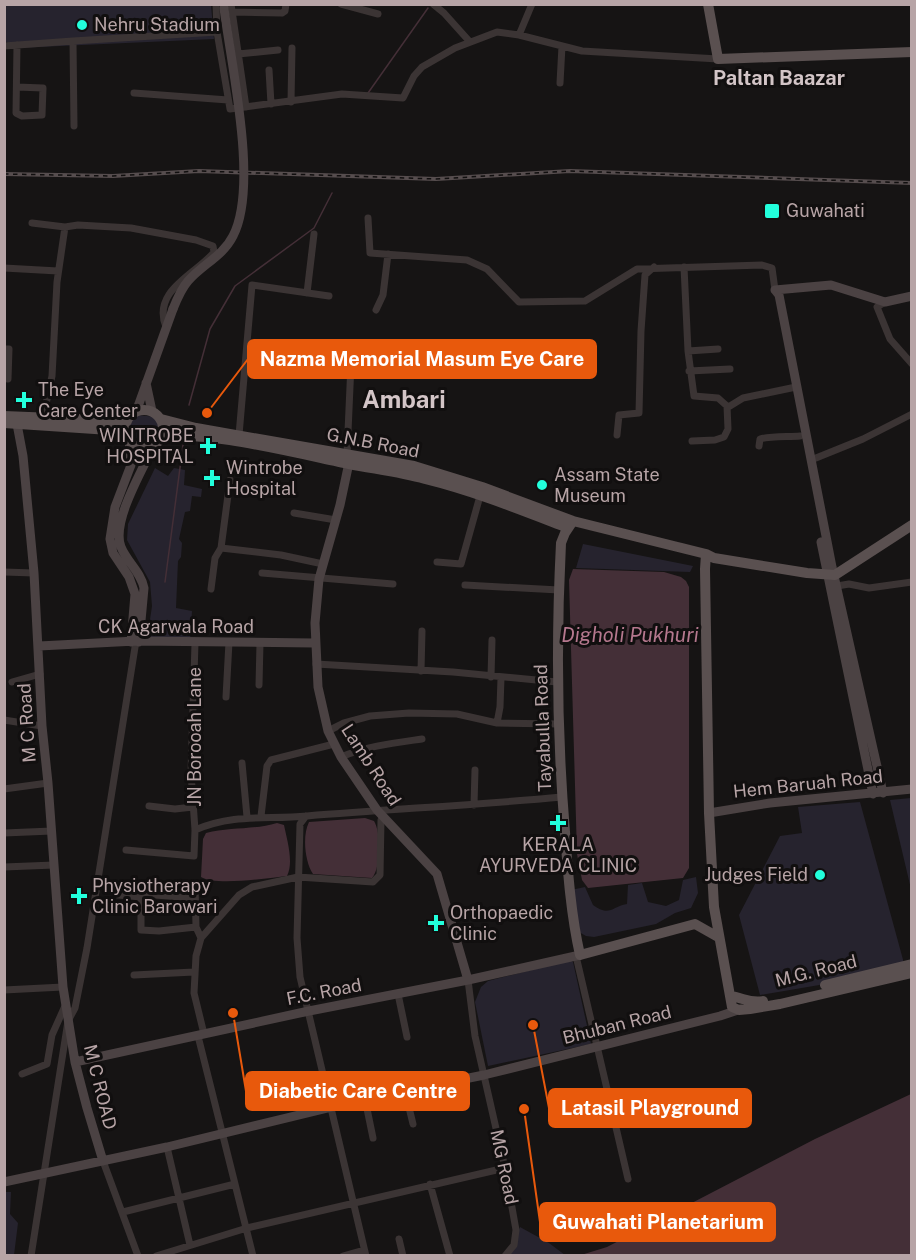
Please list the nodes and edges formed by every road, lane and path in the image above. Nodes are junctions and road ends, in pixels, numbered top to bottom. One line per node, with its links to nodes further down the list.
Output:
1 (286, 4): 6 (street)
2 (341, 4): 7 (street)
3 (432, 4): 11 (street)
4 (532, 4): 9 (street)
5 (708, 4): 19 (main road)
6 (225, 7): 8 (street); 18 (street); 44 (street, bridge)
7 (378, 14)
8 (217, 32): 10 (street); 24 (street)
9 (519, 35): 11 (street); 14 (street)
10 (73, 41): 12 (street); 28 (street)
11 (470, 42): 25 (street)
12 (17, 45): 13 (street); 22 (street)
13 (4, 46)
14 (562, 46): 19 (street); 21 (street)
15 (292, 48): 25 (street)
16 (278, 50): 18 (street)
17 (912, 52): 19 (main road)
18 (238, 54): 27 (street)
19 (718, 59)
20 (269, 70): 26 (street)
21 (560, 82)
22 (17, 87): 22 (street)
23 (134, 93): 24 (street)
24 (228, 100): 27 (street)
25 (291, 102): 26 (street)
26 (271, 104): 27 (street)
27 (246, 107)
28 (74, 126)
29 (368, 218): 33 (street)
30 (32, 224): 31 (street)
31 (65, 227): 37 (street); 44 (street)
32 (314, 234): 39 (street)
33 (388, 254): 34 (street); 43 (street)
34 (654, 267): 35 (street); 67 (street)
35 (684, 267): 38 (street); 47 (street)
36 (4, 268): 37 (street)
37 (58, 271): 62 (street)
38 (775, 290): 42 (street); 56 (street)
39 (307, 293): 40 (street); 48 (street)
40 (329, 296)
41 (912, 296): 42 (street)
42 (885, 302): 51 (street)
43 (376, 310)
44 (166, 327): 55 (street)
45 (718, 349): 47 (street)
46 (4, 350): 54 (street)
47 (688, 351): 53 (street)
48 (246, 356): 49 (street); 66 (street)
49 (270, 358)
50 (351, 364): 72 (street)
51 (912, 364)
52 (730, 369): 53 (street)
53 (689, 371): 57 (street)
54 (4, 378)
55 (146, 383): 58 (street); 60 (street)
56 (794, 388): 57 (street); 68 (street); 73 (street)
57 (727, 406): 69 (street)
58 (136, 412): 60 (main road); 65 (main road)
59 (912, 414): 73 (street)
60 (156, 415): 66 (main road, G.N.B Road); 70 (main road)
61 (4, 416): 62 (main road)
62 (43, 418): 65 (main road)
63 (4, 423): 64 (main road)
64 (17, 424): 65 (main road); 85 (street, M C Road)
65 (127, 431): 70 (main road); 96 (street)
66 (239, 435): 72 (main road, G.N.B Road)
67 (617, 435)
68 (801, 435): 71 (street); 88 (street)
69 (692, 441)
70 (157, 443): 72 (main road, G.N.B Road); 96 (street)
71 (759, 446)
72 (349, 457): 75 (main road, G.N.B Road); 77 (street, Lamb Road); 78 (main road, G.N.B Road)
73 (811, 460): 88 (street)
74 (230, 480): 80 (street)
75 (480, 496): 78 (main road, G.N.B Road); 82 (street)
76 (294, 513): 77 (street)
77 (336, 520): 83 (street, Lamb Road)
78 (571, 524): 81 (main road); 93 (main road, Tayabulla Road)
79 (912, 525): 88 (main road)
80 (221, 548): 83 (street); 92 (street)
81 (709, 558): 88 (main road); 130 (main road)
82 (436, 562)
83 (323, 564): 87 (street, Lamb Road)
84 (4, 572): 85 (street)
85 (34, 573): 101 (street, M C Road)
86 (262, 573): 87 (street)
87 (319, 579): 90 (street); 100 (street, Lamb Road)
88 (833, 579): 89 (street); 124 (street); 124 (street)
89 (912, 582)
90 (393, 584)
91 (465, 585): 93 (street)
92 (211, 589)
93 (559, 590): 108 (main road, Tayabulla Road)
94 (422, 631): 103 (street)
95 (492, 640): 105 (street)
96 (135, 642): 98 (street, CK Agarwala Road); 101 (street, CK Agarwala Road); 166 (street)
97 (229, 642): 98 (street, CK Agarwala Road); 99 (street, CK Agarwala Road); 110 (street)
98 (195, 643): 128 (street, JN Borooah Lane)
99 (260, 643): 100 (street, CK Agarwala Road); 109 (street)
100 (314, 643): 102 (street, Lamb Road)
101 (39, 646): 104 (street, M C Road)
102 (316, 664): 103 (street); 115 (street, Lamb Road)
103 (421, 671): 105 (street)
104 (40, 674): 107 (street); 114 (street, M C Road)
105 (491, 677): 106 (street)
106 (501, 678): 108 (street); 112 (street)
107 (12, 682)
108 (557, 682): 113 (main road, Tayabulla Road)
109 (259, 685)
110 (226, 697)
111 (4, 720): 114 (street)
112 (497, 723): 113 (street); 115 (street)
113 (558, 724): 125 (main road, Tayabulla Road)
114 (42, 726): 121 (street, M C Road)
115 (328, 731): 117 (street, Lamb Road)
116 (422, 740): 118 (street)
117 (334, 744): 118 (street, Lamb Road); 131 (street)
118 (341, 757): 129 (street, Lamb Road)
119 (242, 764): 133 (street)
120 (475, 770): 126 (street)
121 (48, 783): 122 (street); 137 (street, M C Road)
122 (4, 789)
123 (912, 789): 124 (street, Hem Baruah Road)
124 (878, 793): 130 (street, Hem Baruah Road)
125 (562, 797): 126 (street); 152 (main road, Tayabulla Road)
126 (474, 805): 129 (street)
127 (149, 806): 128 (street)
128 (194, 807): 136 (street, JN Borooah Lane)
129 (380, 813): 132 (street); 142 (street); 157 (street, Lamb Road)
130 (709, 813): 147 (main road)
131 (261, 816): 133 (street); 134 (street)
132 (306, 816): 134 (street); 135 (street)
133 (247, 817): 136 (street)
134 (292, 817): 135 (street)
135 (300, 824): 142 (street)
136 (195, 830): 139 (street, JN Borooah Lane)
137 (51, 831): 138 (street); 140 (street, M C Road)
138 (4, 833)
139 (126, 850)
140 (54, 866): 141 (street); 158 (street, M C Road)
141 (4, 867)
142 (298, 877): 151 (street); 165 (street)
143 (195, 884): 146 (street)
144 (118, 895): 145 (street)
145 (141, 897): 146 (street); 149 (street)
146 (195, 898): 149 (street)
147 (714, 907): 148 (main road); 150 (main road)
148 (695, 924): 150 (main road); 152 (main road)
149 (195, 927): 151 (street)
150 (718, 937): 161 (main road)
151 (201, 938): 154 (street)
152 (578, 956): 157 (street, F.C. Road); 169 (street)
153 (912, 964): 162 (main road, M.G. Road)
154 (194, 972): 156 (street); 167 (street)
155 (912, 972): 164 (main road)
156 (134, 975)
157 (468, 980): 160 (street, F.C. Road); 172 (street, Lamb Road)
158 (63, 987): 159 (street); 163 (street, M C Road)
159 (4, 990)
160 (398, 994): 165 (street, F.C. Road); 168 (street)
161 (730, 996): 162 (main road, M.G. Road); 164 (main road)
162 (749, 1002): 164 (street)
163 (65, 1006): 166 (street, M C Road); 171 (street)
164 (739, 1010): 169 (street, Bhuban Road)
165 (309, 1011): 167 (street, F.C. Road); 175 (street)
166 (68, 1021): 170 (street, M C ROAD); 182 (street)
167 (201, 1035): 170 (street, F.C. Road); 177 (street)
168 (407, 1037)
169 (598, 1047): 172 (street, Bhuban Road); 183 (street)
170 (75, 1062): 180 (street, M C ROAD)
171 (22, 1074)
172 (484, 1074): 173 (street, Bhuban Road); 181 (street, MG Road)
173 (405, 1090): 174 (street, Bhuban Road); 176 (street)
174 (365, 1099): 175 (street, Bhuban Road); 178 (street)
175 (330, 1108): 177 (street, Bhuban Road); 188 (street)
176 (413, 1124)
177 (221, 1133): 179 (street, Bhuban Road); 185 (street)
178 (373, 1137)
179 (167, 1147): 180 (street, Bhuban Road); 187 (street)
180 (103, 1161): 182 (street, Bhuban Road); 189 (street)
181 (505, 1168): 186 (street); 201 (street, MG Road)
182 (43, 1174): 184 (street, Bhuban Road); 194 (street)
183 (628, 1179)
184 (4, 1182)
185 (235, 1184): 187 (street); 190 (street)
186 (430, 1184): 188 (street); 200 (street)
187 (180, 1198): 189 (street); 192 (street)
188 (352, 1202): 190 (street); 193 (street)
189 (123, 1212): 195 (street)
190 (247, 1228): 192 (street); 197 (street)
191 (399, 1239): 199 (street)
192 (190, 1245): 196 (street)
193 (365, 1253): 198 (street)
194 (32, 1256)
195 (138, 1256)
196 (156, 1256)
197 (253, 1256)
198 (342, 1256)
199 (404, 1256)
200 (450, 1256)
201 (505, 1256)

